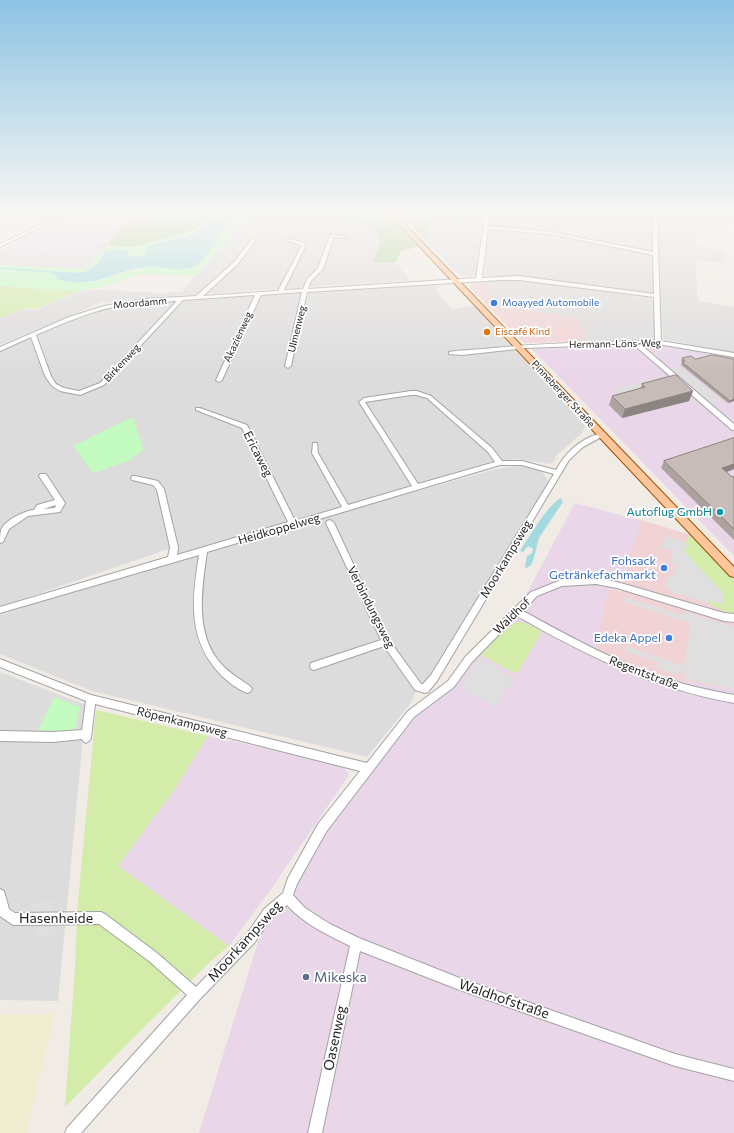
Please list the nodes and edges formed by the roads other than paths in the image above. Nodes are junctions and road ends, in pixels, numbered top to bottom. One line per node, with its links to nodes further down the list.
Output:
1 (232, 267): 13 (street)
2 (293, 267): 10 (street)
3 (320, 267): 9 (street, Ulmenweg)
4 (443, 267): 8 (main road, Pinneberger Straße)
5 (480, 267): 7 (street)
6 (656, 267): 12 (street)
7 (478, 278): 8 (street, Moordamm); 12 (street, Moordamm)
8 (456, 280): 9 (street, Moordamm); 18 (main road, Pinneberger Straße)
9 (305, 291): 10 (street, Moordamm); 22 (street, Ulmenweg)
10 (280, 293): 11 (street, Moordamm)
11 (258, 295): 13 (street, Moordamm); 23 (street, Akazienweg)
12 (656, 296): 16 (street)
13 (197, 298): 14 (street, Moordamm)
14 (181, 299): 15 (street, Moordamm); 15 (street, Birkenweg)
15 (33, 335): 19 (street, Moordamm)
16 (658, 342): 17 (street, Hermann-Löns-Weg); 21 (street, Hermann-Löns-Weg)
17 (635, 343): 18 (street, Hermann-Löns-Weg); 25 (street)
18 (519, 346): 20 (street, Hermann-Löns-Weg); 26 (main road, Pinneberger Straße)
19 (0, 348)
20 (450, 353)
21 (734, 355)
22 (288, 366)
23 (219, 380)
24 (198, 409): 35 (street, Ericaweg)
25 (734, 428)
26 (602, 435): 29 (street, Moorkampsweg); 39 (main road, Pinneberger Straße)
27 (315, 444): 33 (street)
28 (500, 463): 29 (street, Heidkoppelweg); 32 (street, Heidkoppelweg); 32 (street)
29 (558, 472): 46 (street, Moorkampsweg)
30 (43, 476): 36 (street)
31 (135, 478): 38 (street)
32 (417, 488): 33 (street, Heidkoppelweg)
33 (347, 509): 35 (street, Heidkoppelweg)
34 (330, 523): 43 (street, Verbindungsweg)
35 (293, 525): 37 (street, Heidkoppelweg)
36 (0, 540)
37 (203, 552): 38 (street, Heidkoppelweg); 47 (street)
38 (172, 560): 40 (street, Heidkoppelweg)
39 (734, 573)
40 (0, 610)
41 (516, 611): 42 (street, Waldhof); 49 (street, Regentstraße); 50 (street, Waldhof)
42 (734, 618)
43 (386, 642): 45 (street); 46 (street, Verbindungsweg)
44 (0, 663): 48 (street, Röpenkampsweg)
45 (314, 666)
46 (418, 687)
47 (247, 689)
48 (91, 699): 51 (street); 52 (street, Röpenkampsweg)
49 (734, 699)
50 (411, 714): 52 (street, Moorkampsweg)
51 (0, 736)
52 (368, 768): 54 (street, Moorkampsweg)
53 (0, 895): 56 (street, Hasenheide)
54 (287, 897): 55 (street, Waldhofstraße); 56 (street, Moorkampsweg)
55 (356, 943): 57 (street, Waldhofstraße); 59 (street, Oasenweg)
56 (196, 995): 58 (street, Moorkampsweg)
57 (734, 1075)
58 (72, 1133)
59 (315, 1133)

